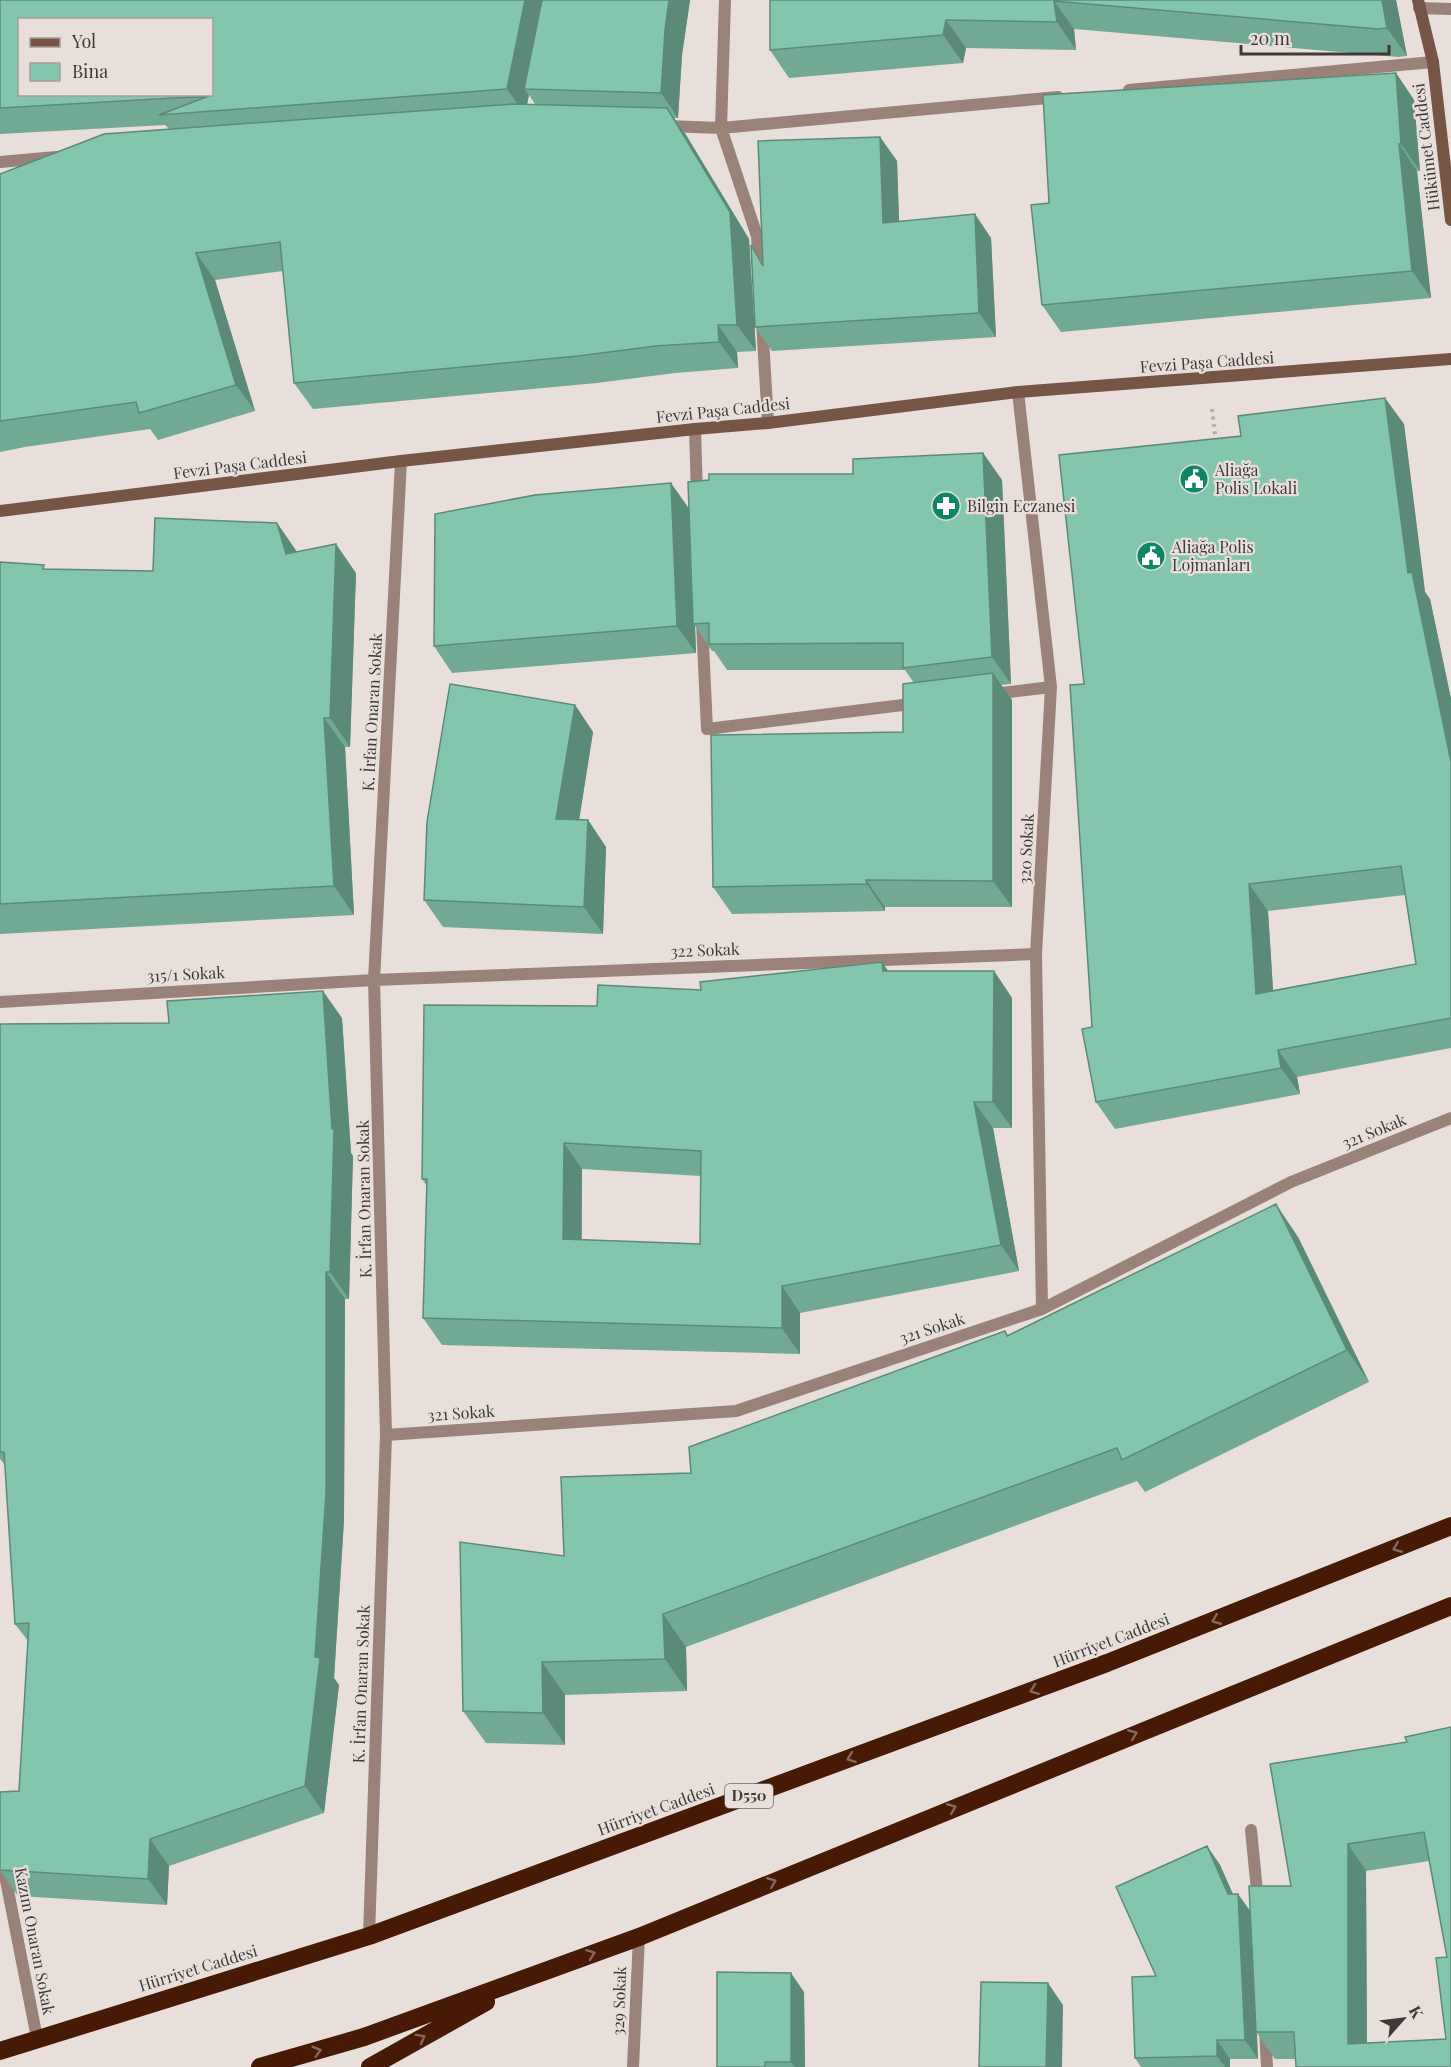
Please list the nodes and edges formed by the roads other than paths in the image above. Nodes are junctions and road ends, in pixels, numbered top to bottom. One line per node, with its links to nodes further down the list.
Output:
1 (725, 0): 8 (street)
2 (1418, 4): 3 (street); 4 (street, Hükümet Caddesi)
3 (1451, 9)
4 (1433, 62): 5 (street); 11 (street, Hükümet Caddesi)
5 (1112, 92)
6 (1065, 96): 8 (street)
7 (650, 126): 8 (street)
8 (721, 128): 12 (street)
9 (71, 156): 10 (street)
10 (0, 162)
11 (1451, 220)
12 (760, 283)
13 (761, 306): 16 (street)
14 (1451, 359): 15 (street, Fevzi Paşa Caddesi)
15 (1018, 392): 16 (street, Fevzi Paşa Caddesi); 22 (street, 320 Sokak)
16 (768, 423): 17 (street, Fevzi Paşa Caddesi)
17 (695, 429): 18 (street, Fevzi Paşa Caddesi); 19 (street)
18 (401, 461): 20 (street, Fevzi Paşa Caddesi); 26 (street, K. İrfan Onaran Sokak)
19 (698, 510)
20 (0, 511)
21 (702, 614): 24 (street)
22 (1051, 687): 23 (street); 25 (street, 320 Sokak)
23 (980, 696)
24 (932, 702)
25 (1036, 954): 26 (street, 322 Sokak); 29 (street, 320 Sokak)
26 (374, 980): 27 (street, 315/1 Sokak); 30 (street, K. İrfan Onaran Sokak)
27 (0, 1002)
28 (1451, 1118): 29 (street, 321 Sokak)
29 (1042, 1309): 30 (street, 321 Sokak)
30 (386, 1434): 36 (street, K. İrfan Onaran Sokak)
31 (1451, 1526): 36 (highway, Hürriyet Caddesi / D550, one-way to 36)
32 (1451, 1606): 37 (highway, one-way to 32)
33 (1251, 1830): 35 (street)
34 (0, 1850): 40 (street, Kazım Onaran Sokak)
35 (1259, 1910)
36 (369, 1936): 40 (highway, Hürriyet Caddesi / D550)
37 (639, 1937): 38 (highway, one-way to 37); 45 (street, 329 Sokak)
38 (536, 1974): 43 (highway, one-way to 38); 44 (highway, one-way to 38)
39 (1264, 2011): 46 (street)
40 (37, 2038): 41 (highway); 42 (highway, Hürriyet Caddesi / D550)
41 (0, 2041)
42 (0, 2051)
43 (260, 2067)
44 (370, 2067)
45 (633, 2067)
46 (1267, 2067)

